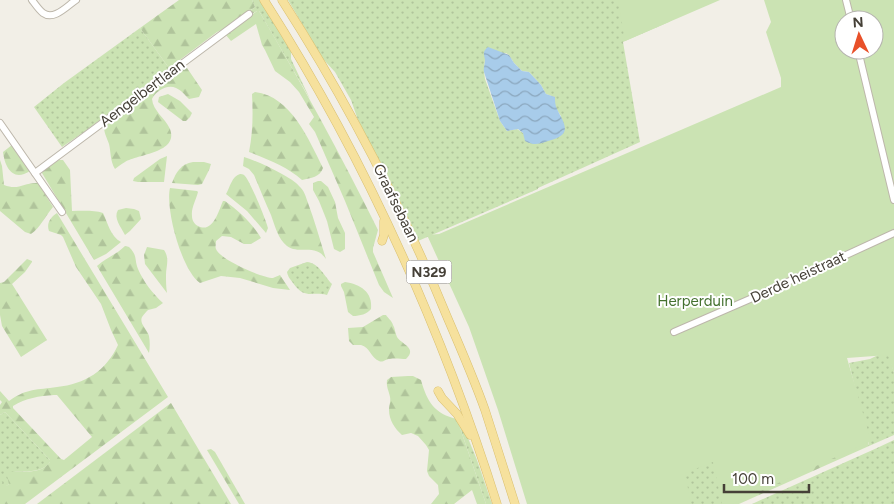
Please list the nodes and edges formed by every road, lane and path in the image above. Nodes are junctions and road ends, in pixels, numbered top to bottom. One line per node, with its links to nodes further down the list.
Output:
1 (32, 0): 2 (street)
2 (76, 0)
3 (264, 0): 11 (main road, Graafsebaan / N329)
4 (282, 0): 18 (main road, Graafsebaan / N329)
5 (249, 14): 8 (street, Aengelbertlaan)
6 (860, 60): 9 (street)
7 (0, 123): 8 (street)
8 (35, 173): 10 (street)
9 (894, 200)
10 (62, 212)
11 (384, 216): 13 (main road); 16 (main road, Graafsebaan / N329)
12 (894, 233): 14 (street, Derde heistraat)
13 (382, 240)
14 (674, 332)
15 (438, 391): 16 (main road)
16 (482, 457): 17 (main road, Graafsebaan / N329)
17 (497, 504)
18 (515, 504)

